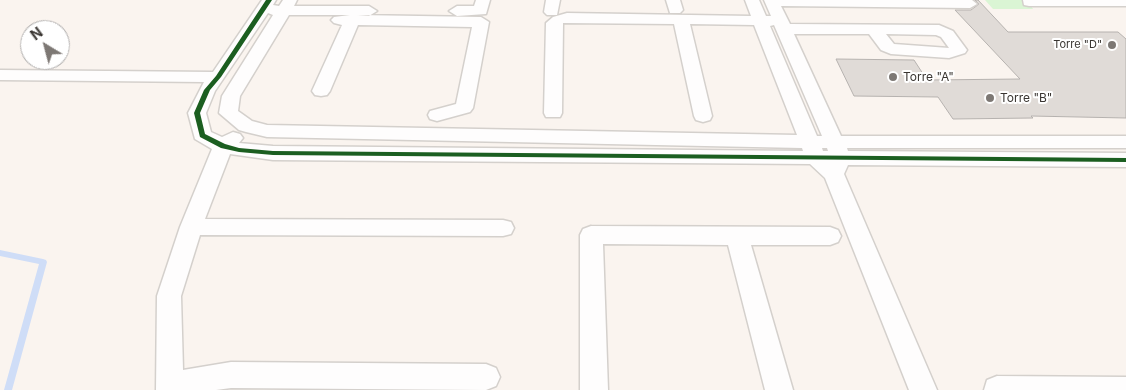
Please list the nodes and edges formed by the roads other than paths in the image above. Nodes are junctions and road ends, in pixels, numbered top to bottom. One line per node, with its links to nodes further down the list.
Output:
1 (483, 0): 12 (street)
2 (752, 0): 13 (street)
3 (771, 1): 4 (street); 14 (street)
4 (810, 1): 5 (street)
5 (902, 1): 8 (street)
6 (1029, 2): 7 (street)
7 (1126, 2)
8 (970, 4)
9 (262, 10): 10 (street); 17 (street)
10 (284, 10): 12 (street); 22 (street)
11 (676, 10): 13 (street); 19 (street); 21 (street)
12 (356, 11): 18 (street); 20 (street)
13 (761, 21): 14 (street); 25 (street)
14 (782, 25): 15 (street); 26 (street)
15 (874, 30)
16 (0, 76): 17 (street)
17 (218, 77): 24 (street)
18 (321, 91)
19 (553, 114)
20 (436, 115)
21 (703, 116)
22 (246, 126): 24 (street); 25 (street)
23 (1126, 142): 26 (street)
24 (223, 146): 25 (street); 28 (street)
25 (812, 150): 26 (street); 26 (street)
26 (836, 158): 27 (street); 37 (street)
27 (1126, 160)
28 (191, 227): 29 (street); 33 (street)
29 (503, 228)
30 (737, 236): 31 (street); 35 (street); 36 (street)
31 (830, 236)
32 (486, 377): 33 (street)
33 (170, 387)
34 (997, 389): 38 (street)
35 (594, 390)
36 (779, 390)
37 (923, 390)
38 (1126, 390)

